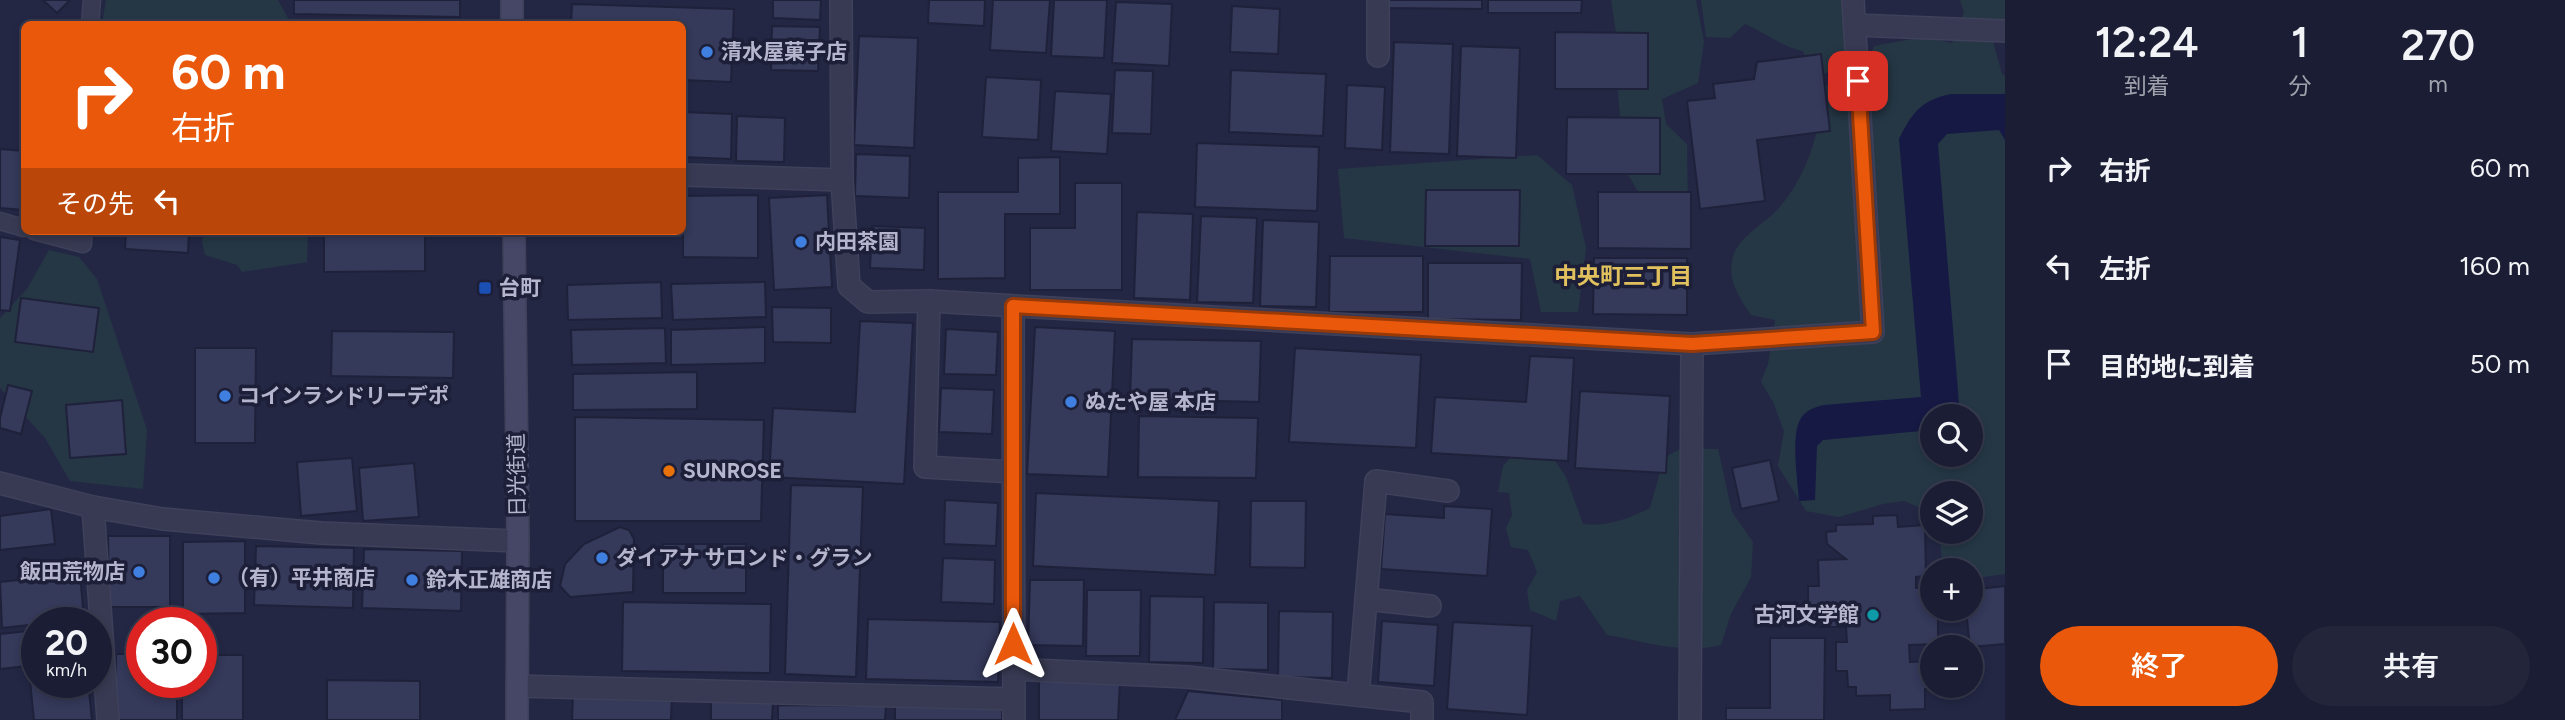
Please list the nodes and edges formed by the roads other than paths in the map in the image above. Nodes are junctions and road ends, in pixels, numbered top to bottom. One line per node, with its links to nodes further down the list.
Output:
1 (92, 0): 6 (lane)
2 (512, 0): 7 (main road)
3 (841, 0): 12 (street)
4 (1378, 0): 10 (street)
5 (1853, 0): 8 (street)
6 (90, 21)
7 (512, 21)
8 (1855, 25): 9 (street); 20 (street)
9 (2005, 31)
10 (1378, 57)
11 (686, 175): 12 (street)
12 (842, 180): 18 (street)
13 (0, 221): 14 (lane)
14 (21, 227)
15 (49, 235): 16 (lane)
16 (83, 235)
17 (514, 235): 25 (main road, 日光街道)
18 (929, 301): 19 (street); 21 (street)
19 (1013, 306): 20 (street); 21 (street)
20 (1692, 344): 35 (street)
21 (1013, 472): 28 (street)
22 (0, 483): 24 (street)
23 (1448, 491): 26 (street)
24 (93, 507): 25 (street); 32 (street)
25 (518, 541): 29 (main road, 日光街道)
26 (1366, 599): 27 (street); 30 (street)
27 (1430, 606)
28 (1013, 668): 30 (street); 31 (street)
29 (517, 686): 31 (street); 33 (main road, 日光街道)
30 (1358, 695): 34 (street)
31 (1014, 710)
32 (108, 720)
33 (517, 720)
34 (1422, 720)
35 (1690, 720)

